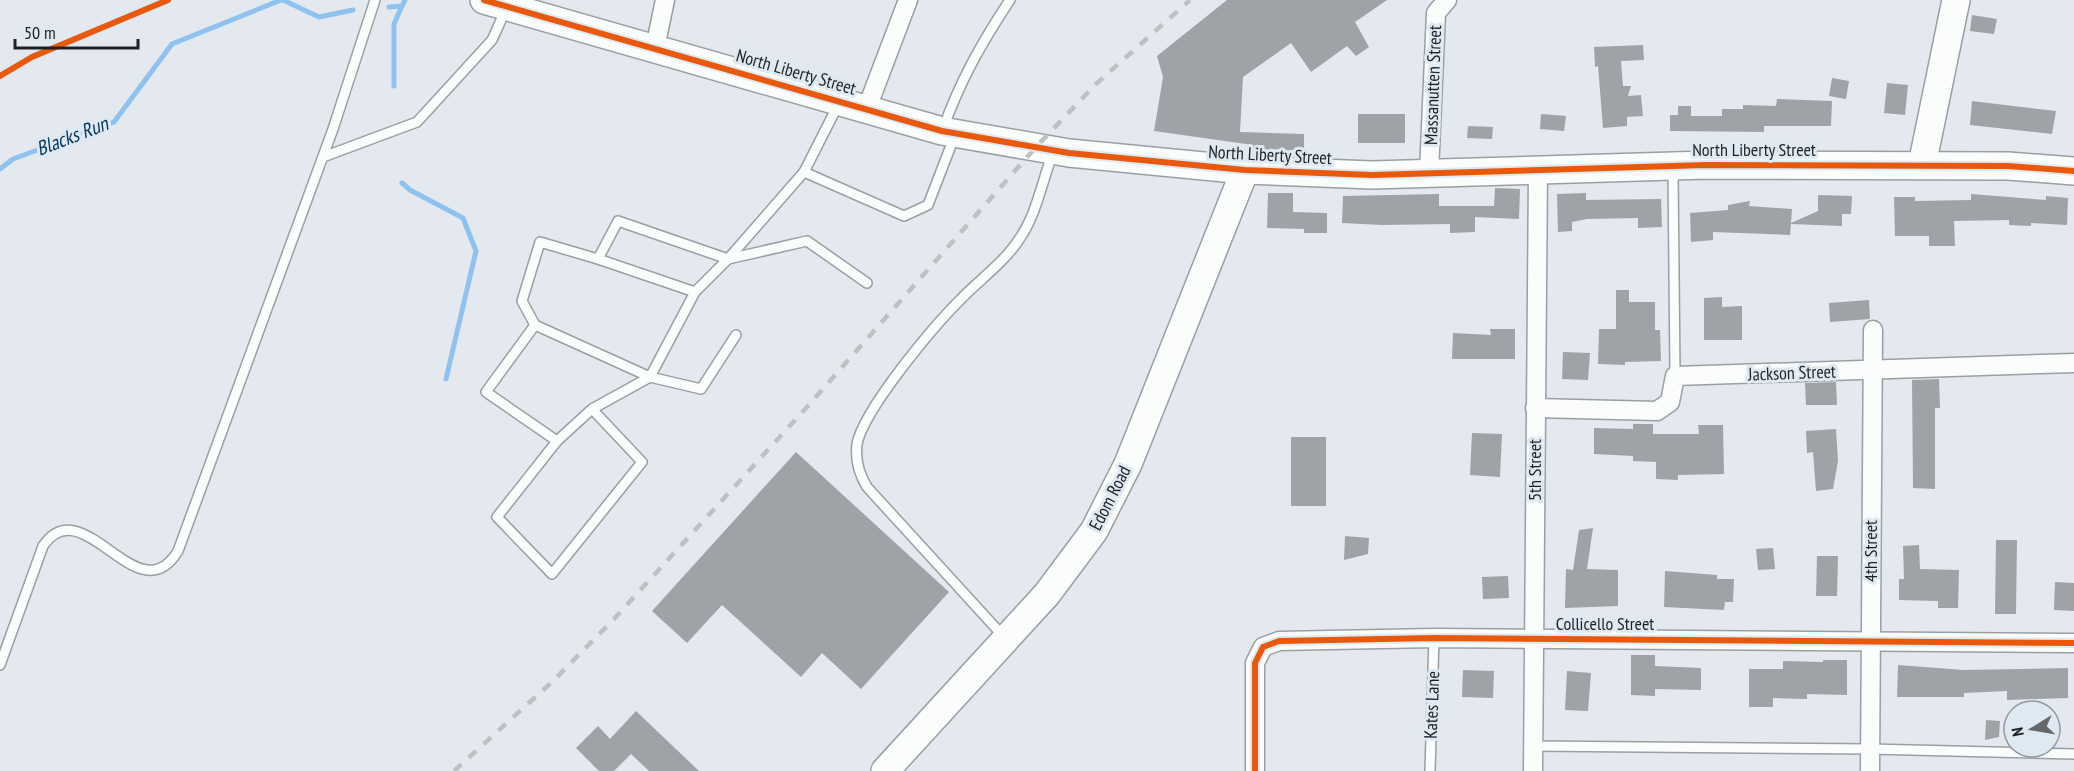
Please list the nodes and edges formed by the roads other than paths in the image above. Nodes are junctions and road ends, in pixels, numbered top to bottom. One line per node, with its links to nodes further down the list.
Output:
1 (375, 0): 13 (lane)
2 (665, 0): 8 (street)
3 (908, 0): 10 (street)
4 (1010, 0): 11 (lane)
5 (1447, 0): 20 (street, Massanutten Street)
6 (1956, 0): 14 (street)
7 (496, 3): 8 (street, North Liberty Street); 13 (lane)
8 (656, 48): 9 (street, North Liberty Street)
9 (840, 100): 10 (street, North Liberty Street); 19 (lane)
10 (867, 108): 11 (street, North Liberty Street)
11 (949, 132): 12 (street, North Liberty Street); 19 (lane)
12 (1054, 151): 16 (street, North Liberty Street); 36 (lane)
13 (323, 157): 40 (lane)
14 (1922, 165): 15 (street, North Liberty Street); 18 (street, North Liberty Street)
15 (1672, 166): 17 (street, North Liberty Street); 30 (lane)
16 (1245, 170): 20 (street, North Liberty Street); 36 (street, Edom Road)
17 (1538, 170): 20 (street, North Liberty Street); 33 (street, 5th Street)
18 (2074, 171)
19 (804, 172): 22 (lane)
20 (1430, 173)
21 (598, 259): 22 (lane); 24 (lane); 25 (lane)
22 (728, 259): 23 (lane); 24 (lane)
23 (867, 283)
24 (695, 292): 31 (lane)
25 (535, 325): 31 (lane); 34 (lane)
26 (1873, 330): 29 (street, 4th Street)
27 (736, 335): 31 (lane)
28 (2074, 363): 29 (street, Jackson Street)
29 (1871, 370): 30 (street, Jackson Street); 38 (street, 4th Street)
30 (1675, 376): 33 (street)
31 (650, 377): 32 (lane)
32 (592, 408): 34 (lane); 34 (lane)
33 (1535, 408): 37 (street, 5th Street)
34 (557, 441)
35 (1434, 638): 37 (street, Collicello Street); 45 (street, Collicello Street); 46 (lane, Kates Lane)
36 (1007, 639): 44 (street, Edom Road)
37 (1534, 639): 38 (street, Collicello Street); 41 (street, 5th Street)
38 (1871, 641): 39 (street, Collicello Street); 42 (street, 4th Street)
39 (2074, 643)
40 (0, 665)
41 (1533, 747): 42 (lane); 47 (street, 5th Street)
42 (1870, 749): 43 (lane); 48 (street, 4th Street)
43 (2074, 754)
44 (885, 771)
45 (1255, 771)
46 (1430, 771)
47 (1533, 771)
48 (1870, 771)

